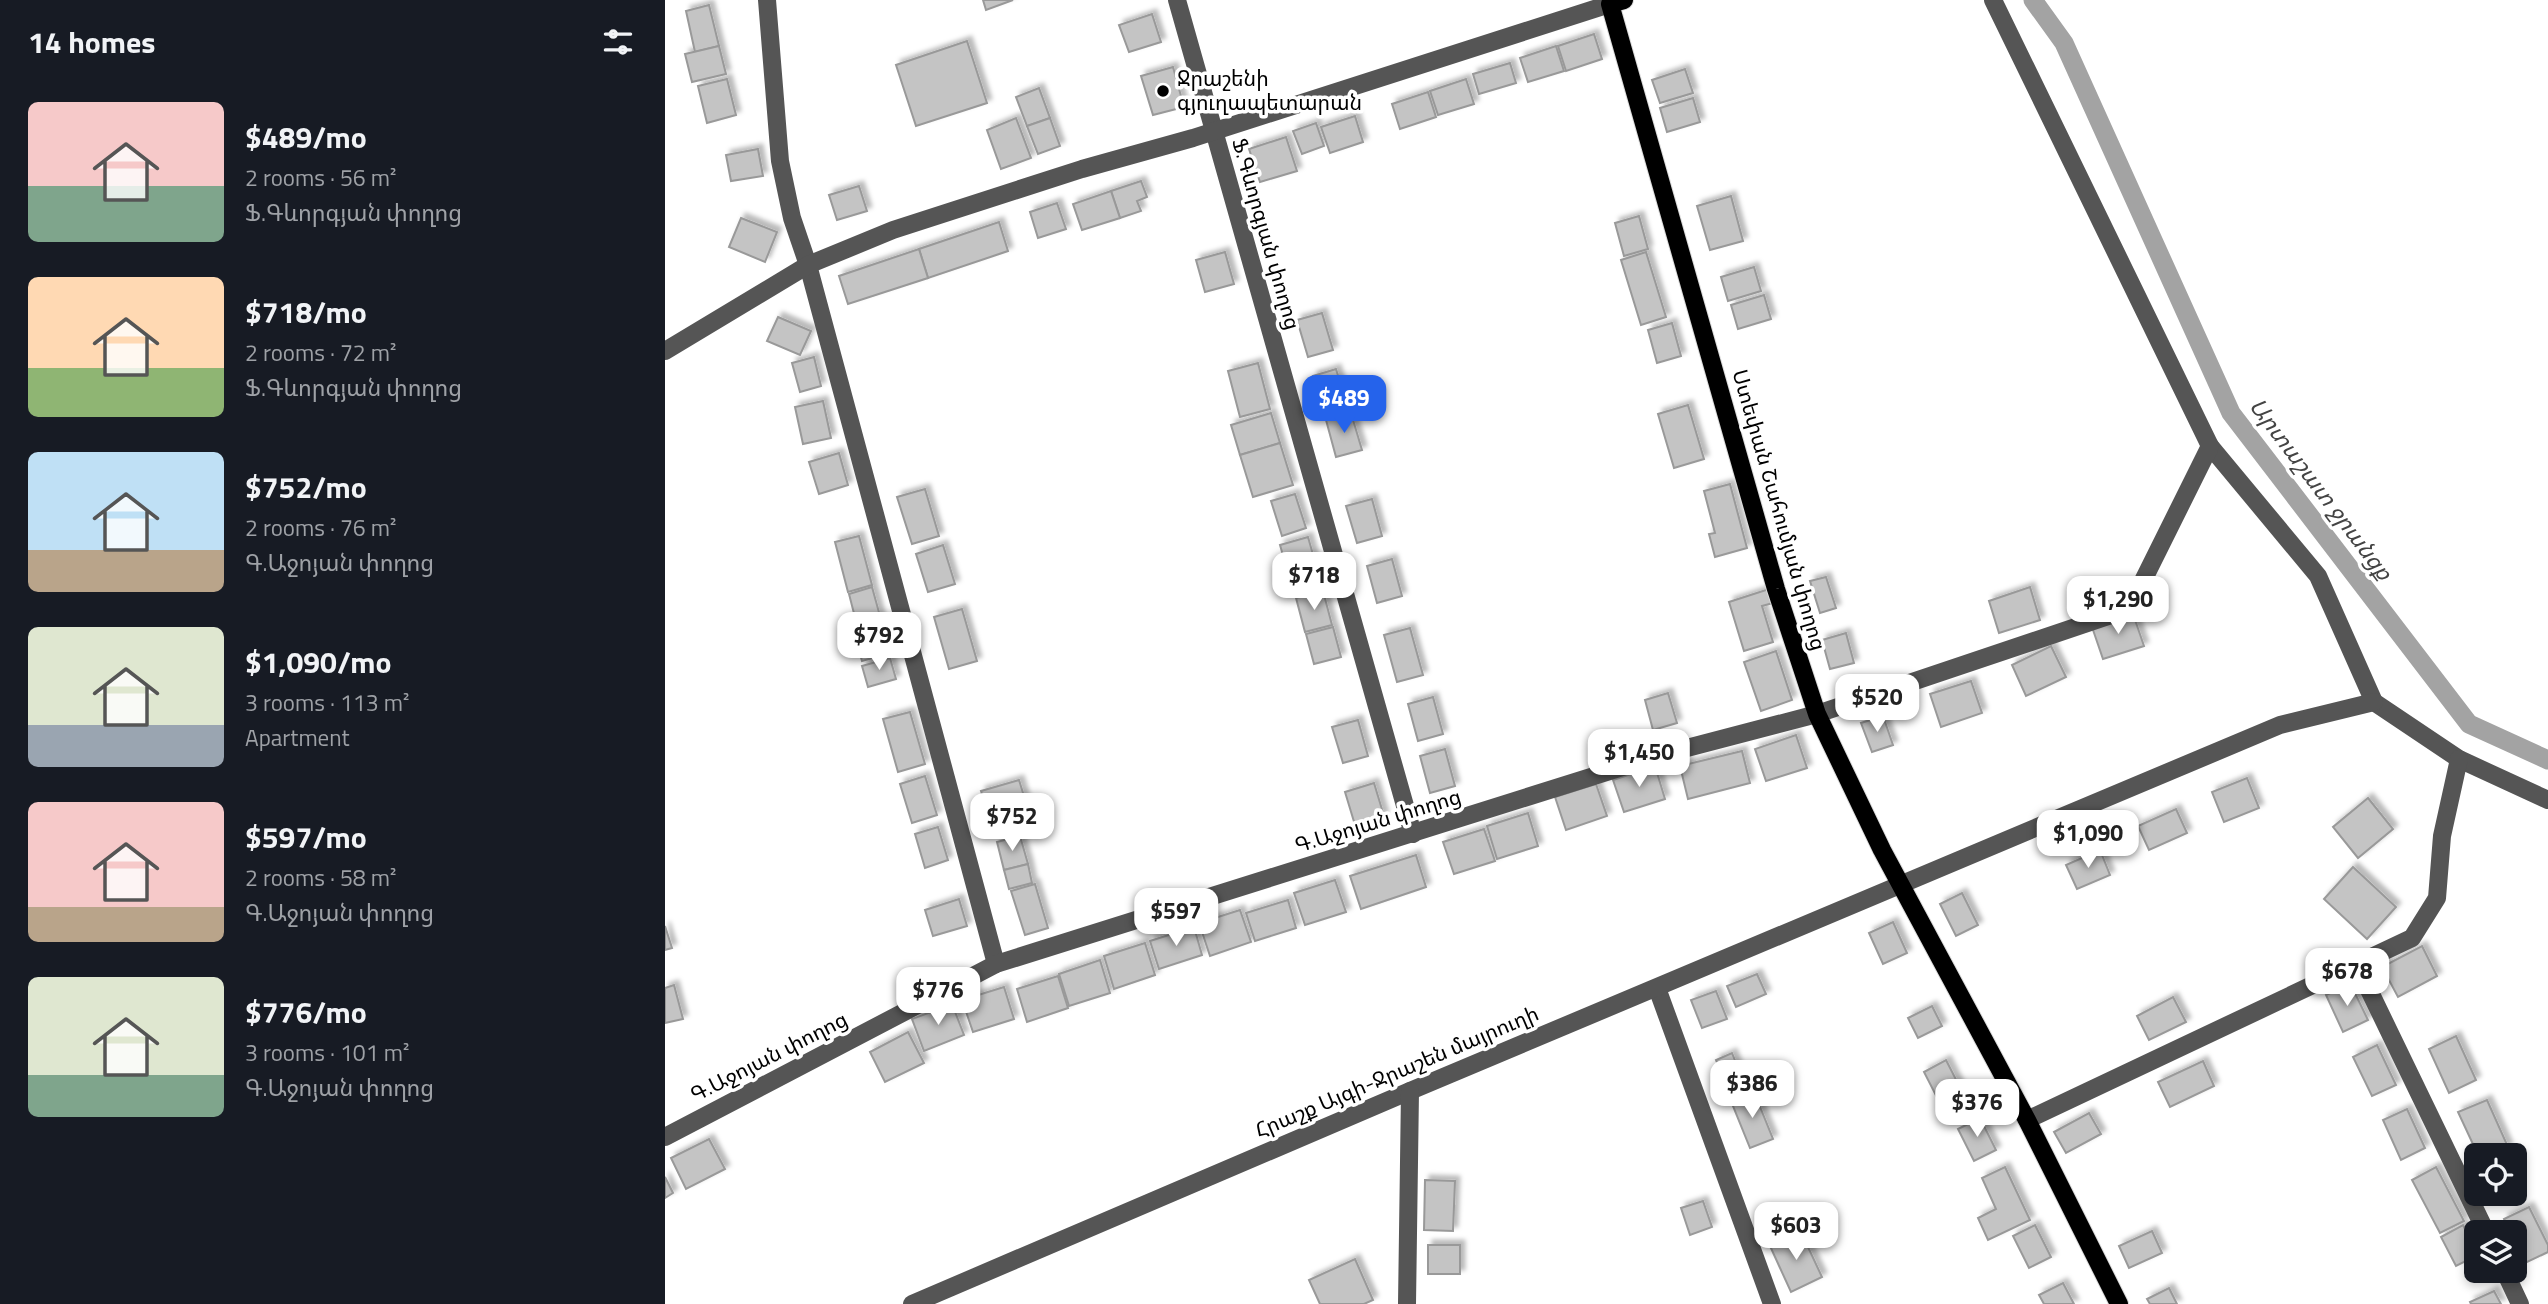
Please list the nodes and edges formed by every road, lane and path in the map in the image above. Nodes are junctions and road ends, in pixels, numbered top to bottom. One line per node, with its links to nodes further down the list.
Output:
1 (767, 0): 6 (street)
2 (1177, 0): 5 (street, Ֆ.Գևորգյան փողոց)
3 (1993, 0): 8 (street)
4 (1617, 2): 5 (street); 10 (main road, Ստեփան Շահումյան փողոց)
5 (1213, 131): 6 (street); 13 (street, Ֆ.Գևորգյան փողոց)
6 (808, 265): 7 (street); 15 (street)
7 (665, 351)
8 (2210, 446): 9 (street); 10 (street, Գ.Աջոյան փողոց)
9 (2374, 702): 11 (street); 14 (street, Հրաշք Այգի-Ջրաշեն մայրուղի)
10 (1817, 714): 13 (street, Գ.Աջոյան փողոց); 14 (main road, Ստեփան Շահումյան փողոց)
11 (2459, 759): 12 (street); 16 (street)
12 (2548, 800)
13 (1413, 834): 15 (street, Գ.Աջոյան փողոց)
14 (1901, 886): 17 (street, Հրաշք Այգի-Ջրաշեն մայրուղի); 19 (main road, Ստեփան Շահումյան փողոց)
15 (996, 964): 20 (street, Գ.Աջոյան փողոց)
16 (2357, 965): 19 (street); 21 (street)
17 (1657, 988): 18 (street, Հրաշք Այգի-Ջրաշեն մայրուղի); 25 (street)
18 (1410, 1091): 23 (street, Հրաշք Այգի-Ջրաշեն մայրուղի); 24 (street)
19 (2027, 1119): 26 (main road, Ստեփան Շահումյան փողոց)
20 (665, 1137)
21 (2480, 1220)
22 (2510, 1283): 27 (street)
23 (912, 1304)
24 (1407, 1304)
25 (1772, 1304)
26 (2119, 1304)
27 (2521, 1304)

